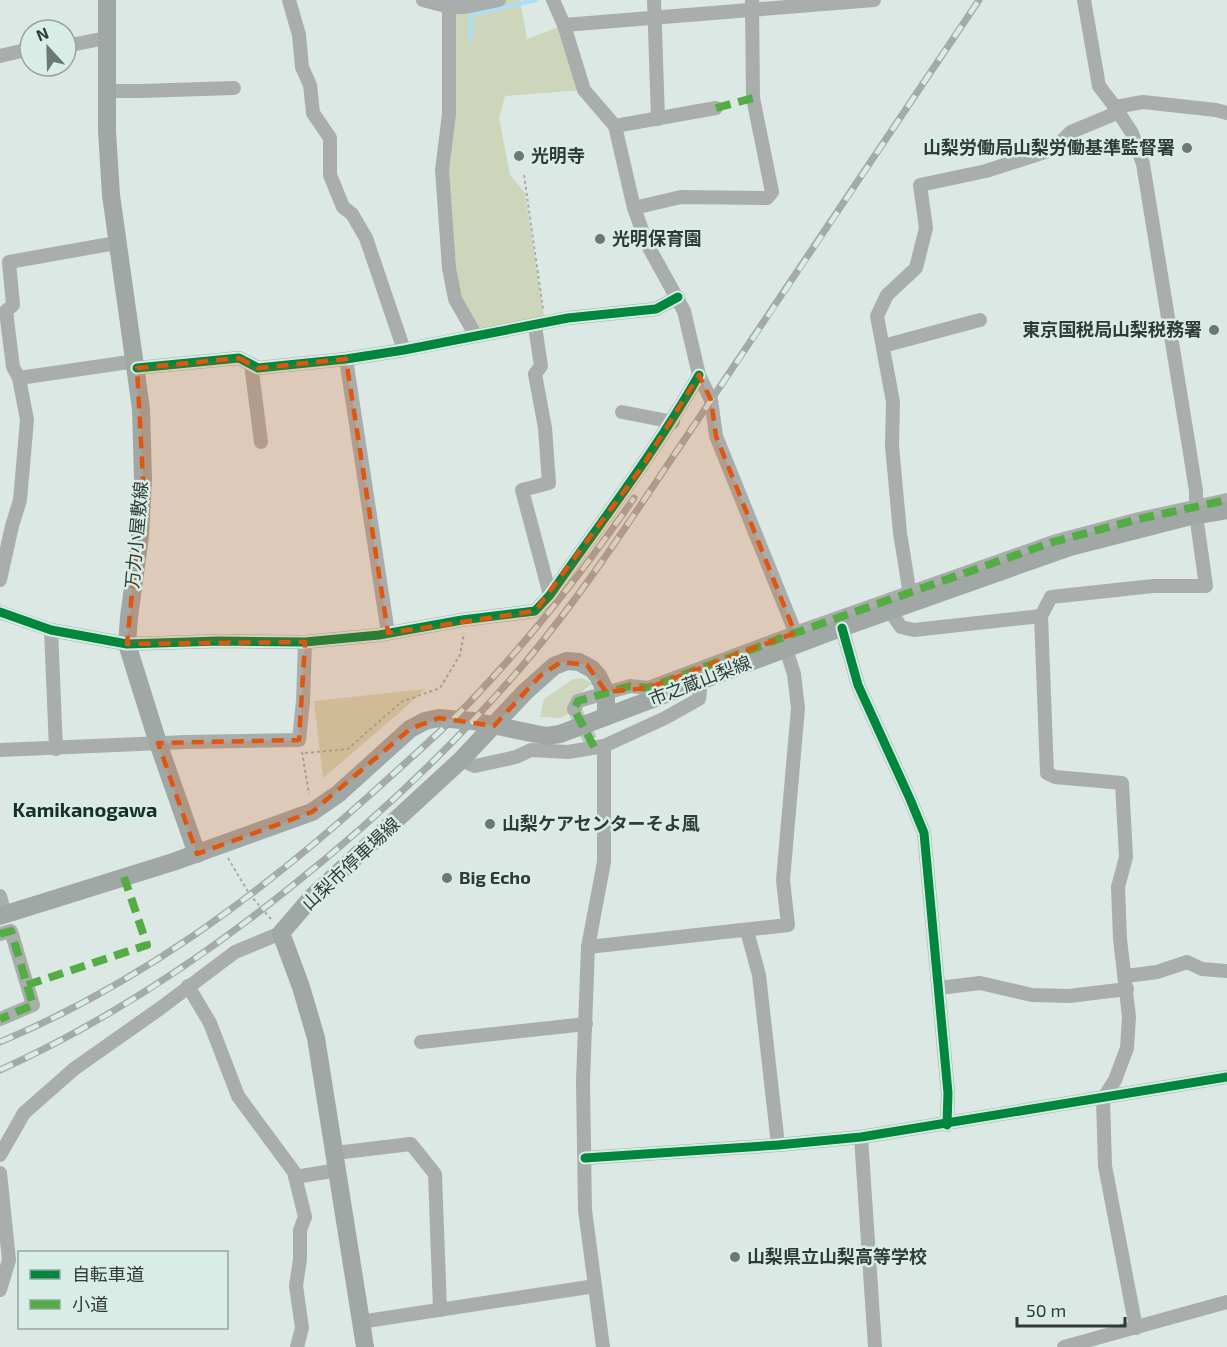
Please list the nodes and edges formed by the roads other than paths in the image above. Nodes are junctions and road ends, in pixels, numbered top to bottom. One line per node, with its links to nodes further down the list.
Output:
1 (107, 0): 13 (main road, 万力小屋敷線)
2 (289, 0): 32 (street)
3 (423, 0): 10 (street)
4 (553, 0): 12 (street)
5 (654, 0): 11 (street)
6 (874, 0): 9 (street)
7 (1084, 0): 20 (street)
8 (492, 1): 10 (street)
9 (752, 5): 11 (street); 24 (street)
10 (449, 7): 30 (street)
11 (655, 18): 12 (street); 22 (street)
12 (564, 25): 23 (street)
13 (106, 39): 14 (street); 18 (main road, 万力小屋敷線)
14 (78, 44)
15 (18, 52): 16 (street)
16 (0, 56)
17 (234, 87): 18 (street)
18 (106, 91): 25 (main road, 万力小屋敷線)
19 (716, 108): 22 (street)
20 (1117, 110): 21 (street); 31 (street); 43 (street)
21 (1227, 113)
22 (658, 119): 23 (street)
23 (615, 126): 24 (street)
24 (634, 208): 27 (street)
25 (116, 243): 26 (street); 34 (main road, 万力小屋敷線)
26 (4, 262): 37 (street)
27 (678, 297): 29 (street); 36 (street)
28 (980, 320): 31 (street)
29 (540, 325): 30 (street); 45 (street)
30 (476, 336): 32 (street)
31 (883, 346): 46 (street)
32 (404, 350): 33 (street)
33 (346, 359): 35 (street); 52 (street)
34 (136, 364): 35 (street); 37 (street); 55 (main road, 万力小屋敷線)
35 (251, 364): 40 (street)
36 (699, 375): 39 (street); 54 (street)
37 (19, 378): 44 (street)
38 (622, 412): 39 (street)
39 (673, 422): 45 (street)
40 (261, 441)
41 (1227, 500): 43 (street)
42 (1227, 510): 43 (main road, 市之蔵山梨線)
43 (1197, 511): 46 (main road, 市之蔵山梨線); 49 (street)
44 (0, 580)
45 (550, 595): 52 (street)
46 (911, 598): 47 (main road, 市之蔵山梨線); 54 (street)
47 (890, 611): 49 (street); 50 (main road, 市之蔵山梨線)
48 (0, 612): 51 (street)
49 (1041, 616): 73 (street)
50 (842, 628): 54 (main road, 市之蔵山梨線); 75 (street)
51 (51, 630): 55 (street); 62 (street)
52 (388, 633): 53 (street)
53 (305, 642): 55 (street); 60 (street)
54 (794, 642): 56 (main road, 市之蔵山梨線); 57 (street); 68 (street)
55 (127, 644): 60 (main road, 万力小屋敷線)
56 (701, 681): 59 (main road, 市之蔵山梨線); 61 (street)
57 (606, 692): 58 (street); 59 (main road); 64 (main road, 山梨市停車場線)
58 (574, 710)
59 (606, 717): 65 (main road, 市之蔵山梨線)
60 (158, 743): 62 (street); 65 (main road, 万力小屋敷線)
61 (604, 746): 64 (street); 71 (street)
62 (56, 749): 63 (street)
63 (0, 750)
64 (461, 760): 69 (main road, 山梨市停車場線)
65 (197, 854): 67 (main road)
66 (0, 896): 67 (street)
67 (3, 915)
68 (747, 931): 71 (street); 83 (street)
69 (281, 933): 74 (street); 86 (main road)
70 (0, 934): 76 (street)
71 (588, 947): 77 (street)
72 (1227, 971): 73 (street)
73 (1126, 982): 75 (street); 80 (street)
74 (188, 986): 84 (street); 88 (street)
75 (939, 988): 81 (street)
76 (0, 1019)
77 (586, 1024): 78 (street); 85 (street)
78 (421, 1042)
79 (1227, 1077): 80 (street)
80 (1103, 1099): 81 (street); 94 (street)
81 (947, 1125): 82 (street)
82 (861, 1137): 83 (street); 98 (street)
83 (778, 1145): 85 (street)
84 (0, 1155)
85 (585, 1158): 89 (street)
86 (336, 1162): 88 (street); 92 (street); 93 (main road)
87 (0, 1173): 90 (street)
88 (295, 1177): 95 (street)
89 (595, 1286): 92 (street); 97 (street)
90 (0, 1290)
91 (1227, 1302): 94 (street)
92 (440, 1310): 93 (street)
93 (360, 1322): 96 (main road)
94 (1136, 1328): 99 (street)
95 (297, 1347)
96 (365, 1347)
97 (603, 1347)
98 (875, 1347)
99 (1064, 1347)

